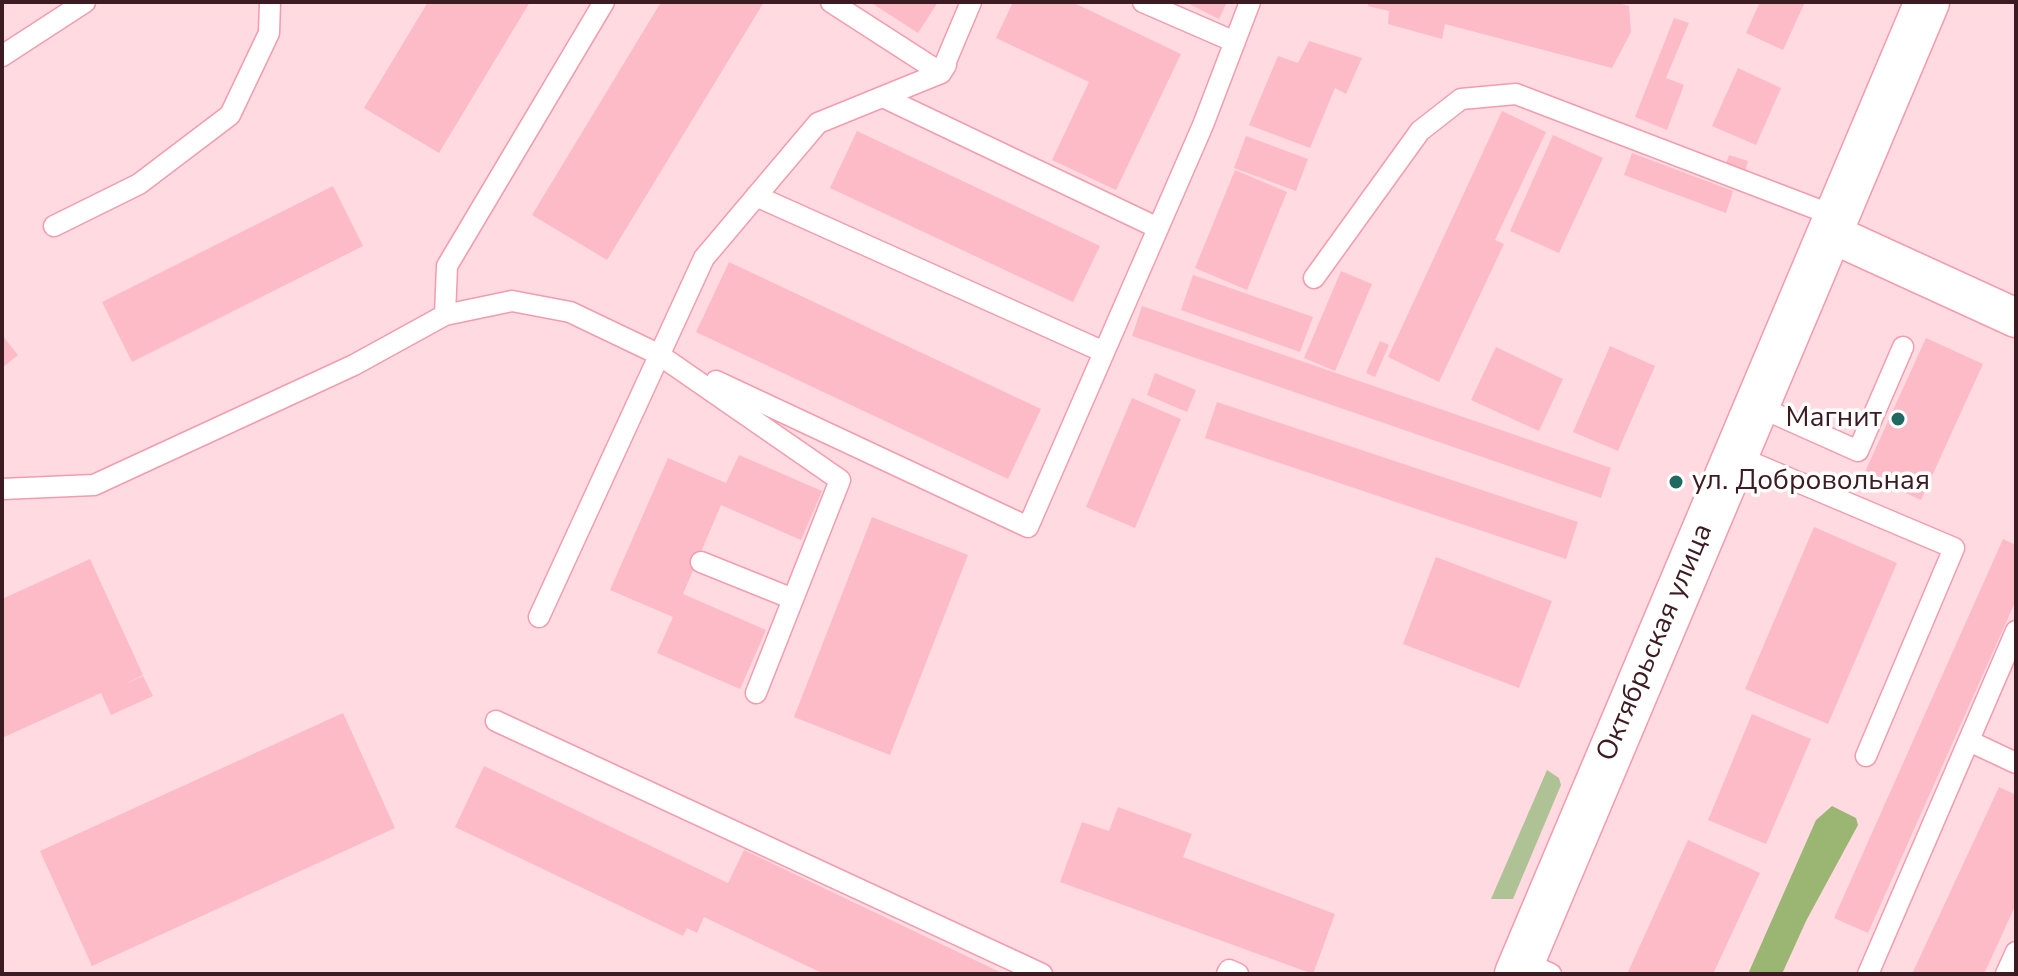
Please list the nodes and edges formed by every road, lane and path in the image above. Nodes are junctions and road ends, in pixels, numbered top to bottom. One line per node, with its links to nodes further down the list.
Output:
1 (85, 2): 11 (lane)
2 (270, 2): 16 (lane)
3 (604, 2): 19 (lane)
4 (831, 2): 12 (lane)
5 (971, 2): 12 (lane)
6 (988, 2): 12 (lane)
7 (1143, 2): 10 (lane)
8 (1250, 2): 10 (lane)
9 (1927, 2): 15 (main road, Октябрьская улица)
10 (1235, 42): 17 (lane)
11 (2, 56)
12 (941, 73): 13 (lane)
13 (883, 97): 14 (lane); 17 (lane)
14 (756, 196): 22 (lane); 23 (lane)
15 (1831, 224): 18 (lane); 20 (street); 24 (main road, Октябрьская улица)
16 (54, 226)
17 (1158, 228): 22 (lane)
18 (1314, 278)
19 (445, 315): 23 (lane); 26 (lane)
20 (2016, 318)
21 (1903, 347): 24 (lane)
22 (1104, 352): 23 (lane)
23 (658, 354): 28 (lane); 29 (lane)
24 (1755, 405): 25 (main road, Октябрьская улица)
25 (1734, 455): 34 (lane); 37 (main road, Октябрьская улица)
26 (2, 489)
27 (701, 562): 28 (lane)
28 (793, 599): 31 (lane)
29 (539, 617)
30 (2016, 631): 33 (lane)
31 (756, 693)
32 (496, 721): 38 (lane)
33 (1969, 741): 35 (lane); 41 (lane)
34 (1866, 756)
35 (2016, 763)
36 (2016, 952): 42 (lane)
37 (1530, 970)
38 (1042, 974)
39 (1227, 974): 40 (lane)
40 (1238, 974)
41 (1868, 974)
42 (2006, 974)

